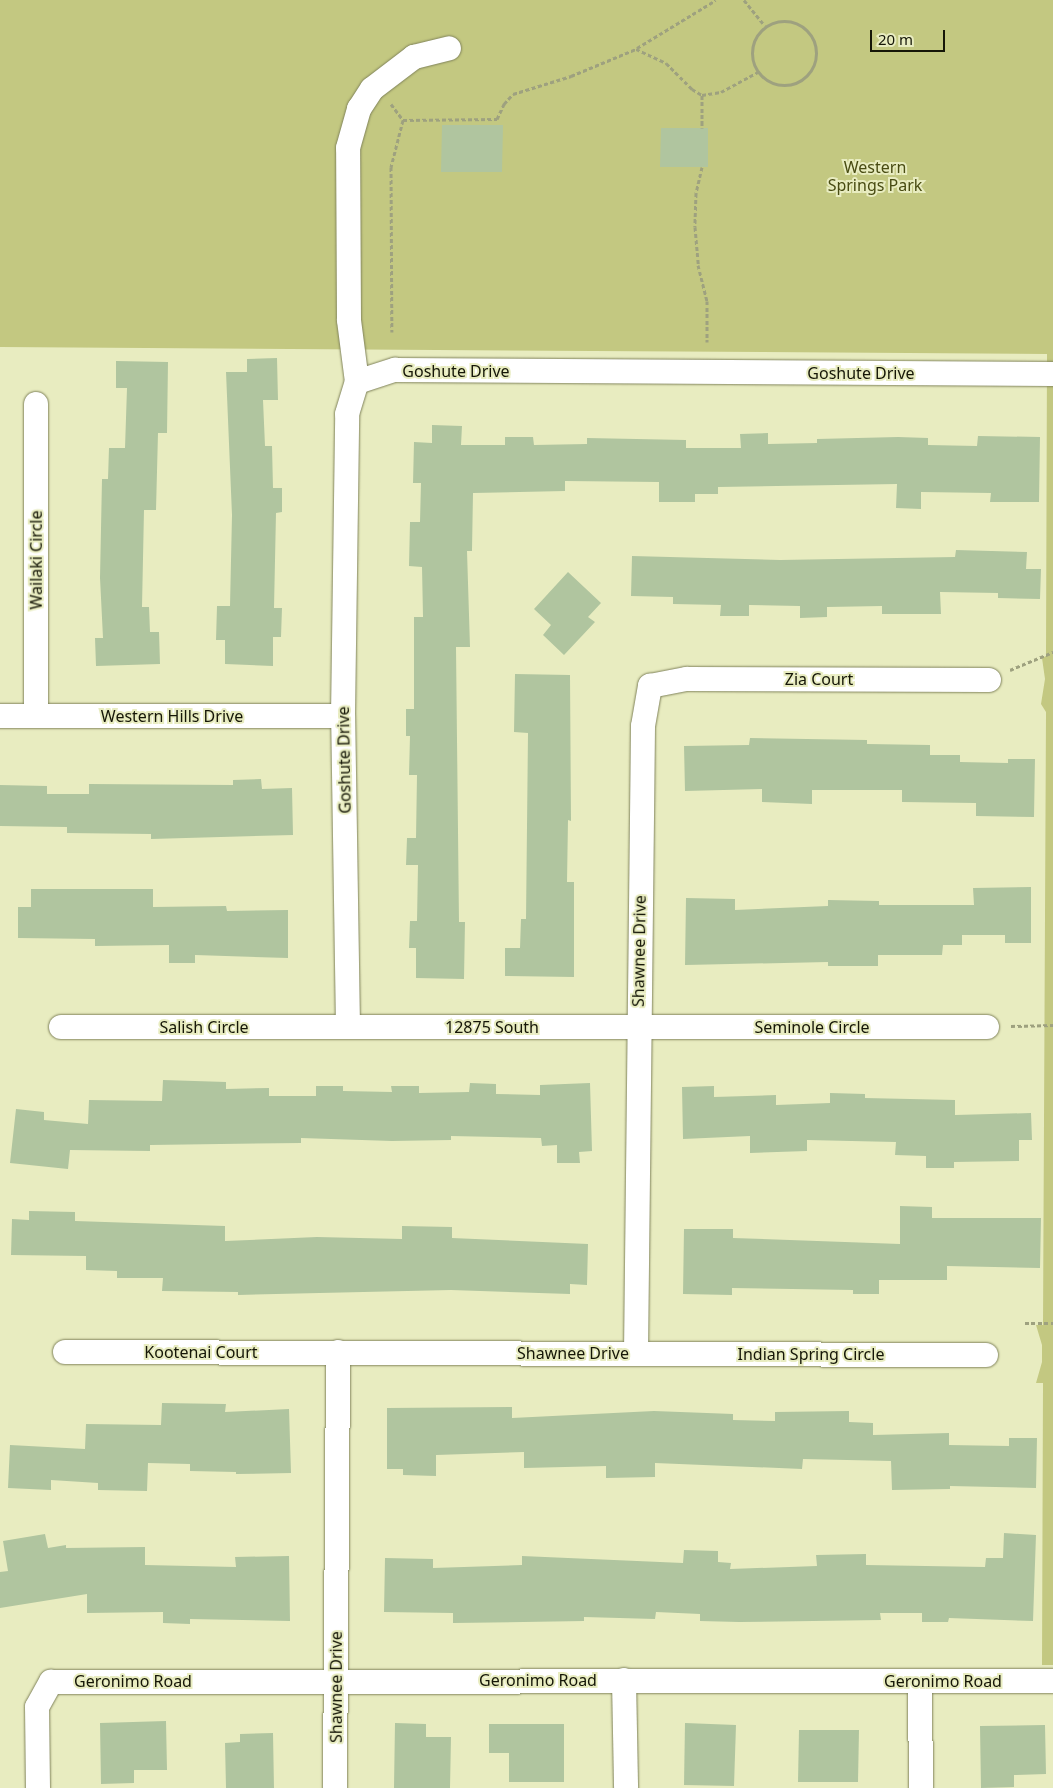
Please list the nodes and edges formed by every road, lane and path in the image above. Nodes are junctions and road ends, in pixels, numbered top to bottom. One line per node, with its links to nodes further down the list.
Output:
1 (716, 0): 5 (path)
2 (744, 0): 3 (path)
3 (765, 26): 6 (path); 6 (path)
4 (449, 48): 7 (street)
5 (636, 49): 8 (path); 9 (path)
6 (758, 72): 8 (path)
7 (372, 88): 9 (path); 15 (street)
8 (702, 95): 10 (path)
9 (403, 120): 12 (path)
10 (702, 128)
11 (702, 168): 13 (path)
12 (392, 332)
13 (707, 342)
14 (1053, 374): 15 (street, Goshute Drive)
15 (357, 382): 22 (street, Goshute Drive)
16 (36, 404): 21 (street, Wailaki Circle)
17 (1053, 652): 18 (path)
18 (989, 680): 19 (street, Zia Court)
19 (650, 686): 27 (street, Shawnee Drive)
20 (0, 716): 21 (street, Western Hills Drive)
21 (36, 716): 22 (street, Western Hills Drive)
22 (343, 716): 25 (street, Goshute Drive)
23 (1053, 1025): 26 (path)
24 (61, 1027): 25 (street, Salish Circle)
25 (348, 1027): 27 (street, 12875 South)
26 (987, 1027): 27 (street, Seminole Circle)
27 (638, 1028): 32 (street, Shawnee Drive)
28 (1025, 1323): 29 (path)
29 (1053, 1323)
30 (65, 1352): 31 (street, Kootenai Court)
31 (338, 1352): 32 (street, Shawnee Drive); 35 (street, Shawnee Drive)
32 (636, 1354): 33 (street, Indian Spring Circle)
33 (986, 1355)
34 (624, 1680): 35 (street, Geronimo Road); 37 (street, Geronimo Road); 40 (street)
35 (336, 1681): 38 (street, Geronimo Road); 39 (street, Shawnee Drive)
36 (1053, 1681): 37 (street, Geronimo Road)
37 (920, 1682): 41 (street)
38 (38, 1788)
39 (335, 1788)
40 (626, 1788)
41 (921, 1788)

